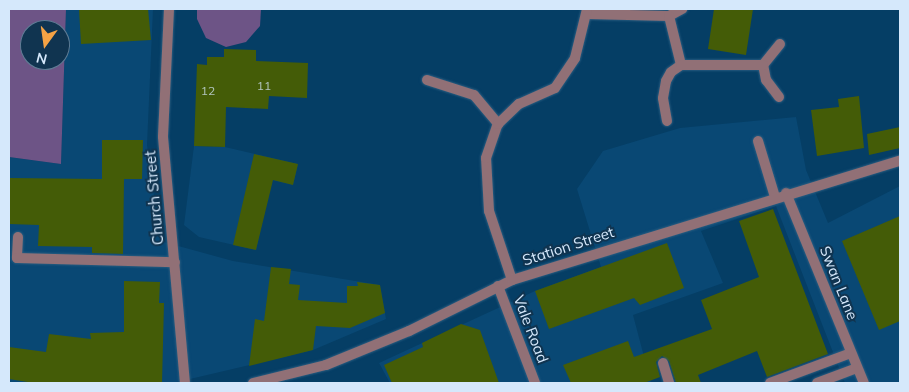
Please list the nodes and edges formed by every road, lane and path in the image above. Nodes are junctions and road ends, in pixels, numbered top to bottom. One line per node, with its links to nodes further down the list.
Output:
1 (169, 9): 17 (street, Church Street)
2 (682, 9): 4 (street)
3 (587, 11): 4 (street); 11 (street)
4 (669, 16): 6 (street)
5 (780, 44): 7 (street)
6 (681, 65): 7 (street); 10 (street)
7 (763, 65): 9 (street)
8 (427, 80): 11 (street)
9 (779, 97)
10 (667, 121)
11 (498, 124): 18 (street)
12 (758, 141): 15 (street)
13 (900, 161): 14 (street, Station Street)
14 (786, 193): 15 (street, Station Street); 20 (street, Swan Lane)
15 (775, 197): 18 (street, Station Street)
16 (18, 238): 17 (street)
17 (175, 262): 23 (street, Church Street)
18 (512, 280): 19 (street, Station Street)
19 (498, 286): 24 (street, Station Street); 25 (street, Vale Road)
20 (851, 353): 22 (street, Swan Lane); 27 (street)
21 (663, 362): 26 (street)
22 (857, 368): 28 (street); 29 (street, Swan Lane)
23 (185, 383)
24 (253, 383)
25 (535, 383)
26 (669, 383)
27 (770, 383)
28 (818, 383)
29 (864, 383)

